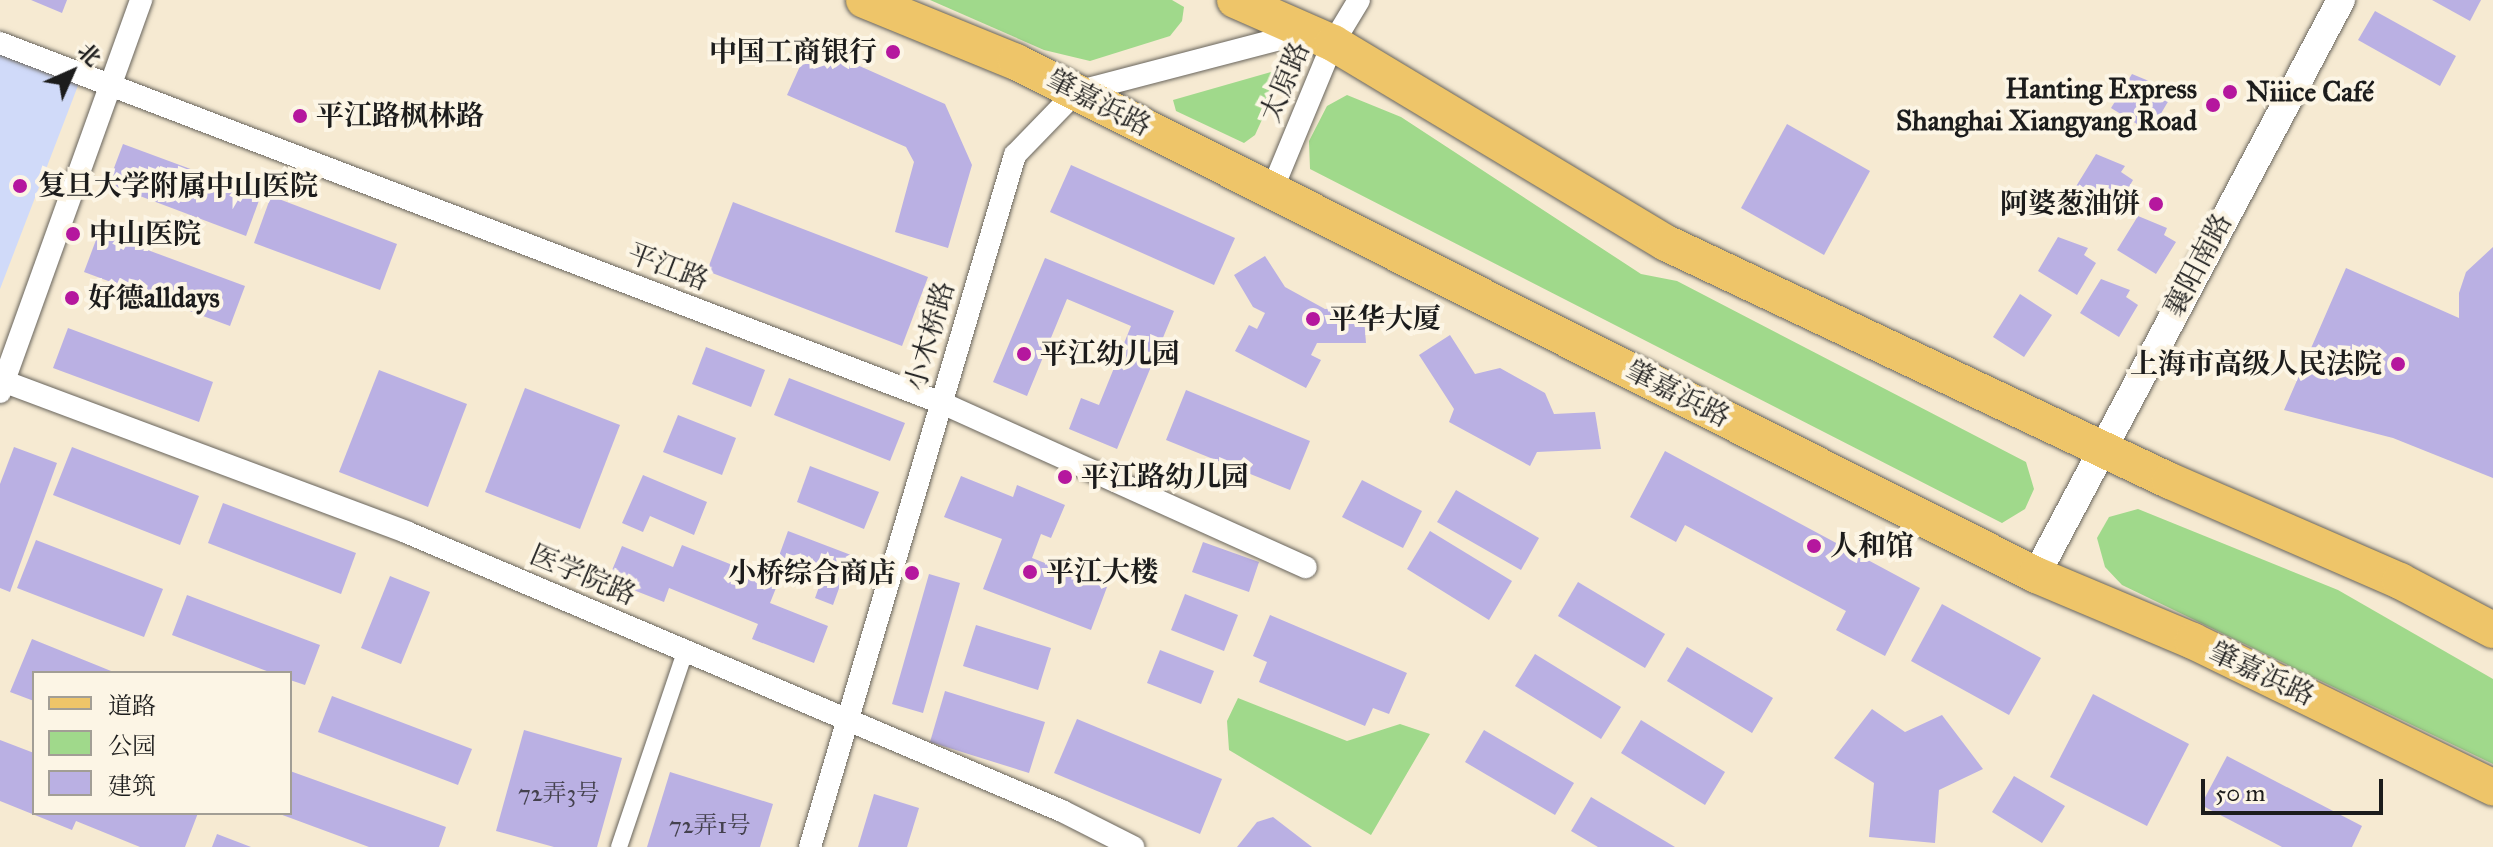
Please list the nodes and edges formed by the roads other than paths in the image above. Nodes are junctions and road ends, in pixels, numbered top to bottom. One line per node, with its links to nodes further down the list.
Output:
1 (141, 0): 8 (street)
2 (864, 0): 9 (main road, 肇嘉浜路)
3 (1235, 0): 6 (main road)
4 (1359, 0): 6 (street, 太原路)
5 (2341, 0): 13 (street, 襄阳南路)
6 (1320, 38): 9 (street); 10 (street, 太原路); 13 (main road)
7 (0, 43): 8 (street, 平江路)
8 (111, 86): 11 (street); 12 (street, 平江路)
9 (1076, 92): 10 (main road, 肇嘉浜路); 12 (street, 小木桥路)
10 (1272, 190): 15 (main road, 肇嘉浜路)
11 (1, 385): 17 (street, 医学院路)
12 (942, 403): 14 (street, 平江路); 18 (street, 小木桥路)
13 (2101, 448): 15 (street, 襄阳南路); 16 (main road)
14 (1306, 567)
15 (2036, 575): 19 (main road, 肇嘉浜路)
16 (2493, 630)
17 (685, 652): 18 (street, 医学院路); 20 (street)
18 (847, 722): 21 (street, 小木桥路); 22 (street, 医学院路)
19 (2493, 787)
20 (619, 847)
21 (810, 847)
22 (1133, 847)

